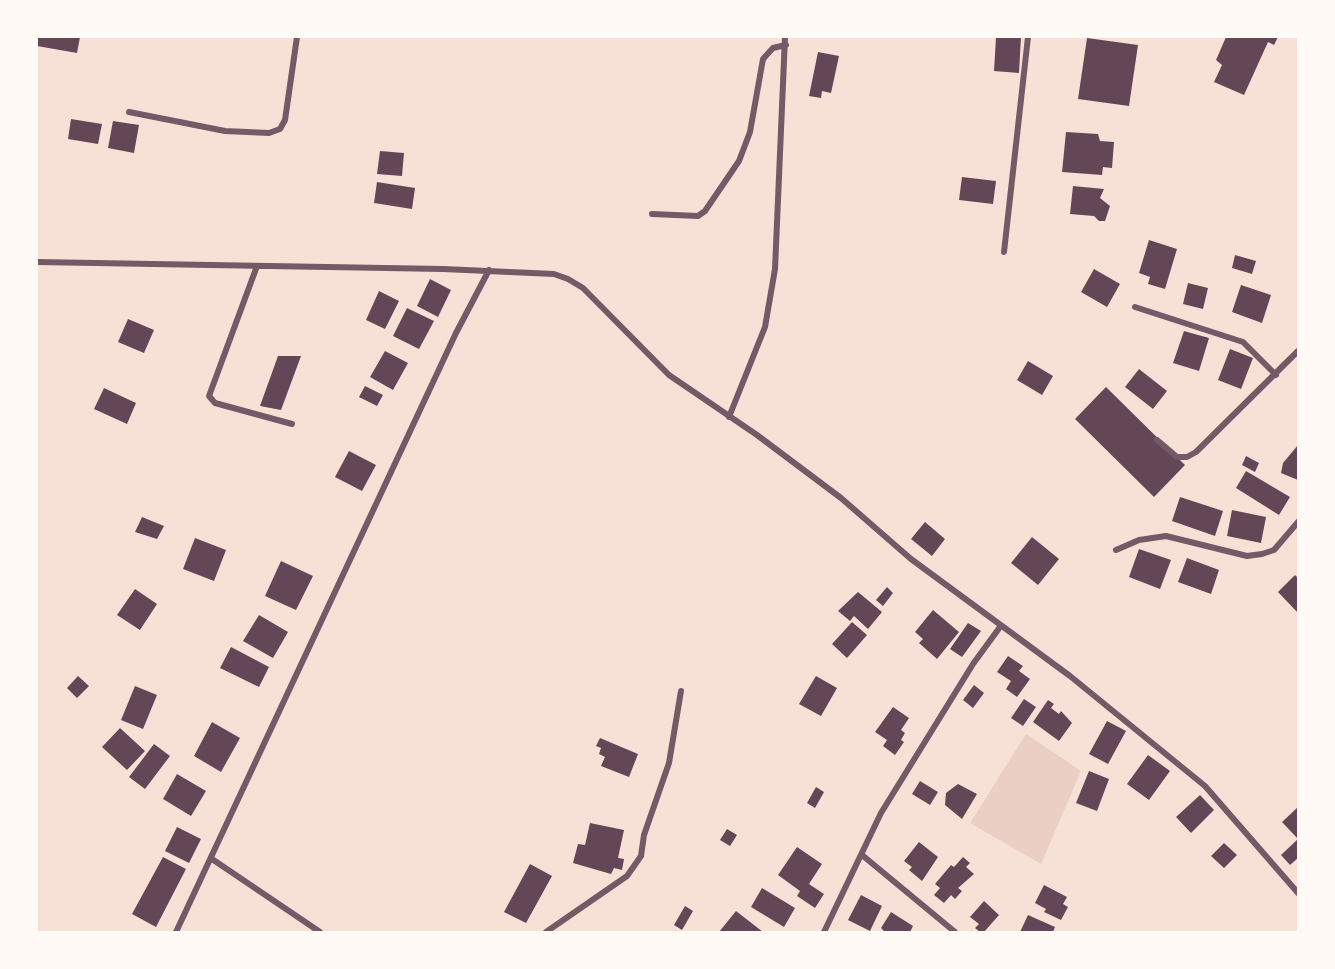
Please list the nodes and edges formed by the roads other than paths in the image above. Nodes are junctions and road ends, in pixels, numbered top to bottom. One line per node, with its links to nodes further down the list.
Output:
1 (297, 37): 5 (street)
2 (785, 37): 4 (street)
3 (1028, 37): 7 (street)
4 (786, 45): 6 (street); 14 (street)
5 (129, 113)
6 (652, 214)
7 (1004, 252)
8 (37, 262): 9 (street)
9 (257, 267): 10 (street); 15 (street)
10 (489, 270): 14 (street); 22 (street)
11 (1135, 307): 13 (street)
12 (1298, 351): 13 (street)
13 (1276, 375): 16 (street)
14 (729, 416): 19 (street)
15 (292, 424)
16 (1157, 440)
17 (1298, 522): 18 (street)
18 (1116, 550)
19 (1000, 627): 21 (street); 23 (street)
20 (681, 691): 26 (street)
21 (862, 855): 27 (street); 28 (street)
22 (212, 859): 24 (street); 25 (street)
23 (1298, 893)
24 (176, 932)
25 (320, 932)
26 (547, 932)
27 (824, 932)
28 (955, 932)

